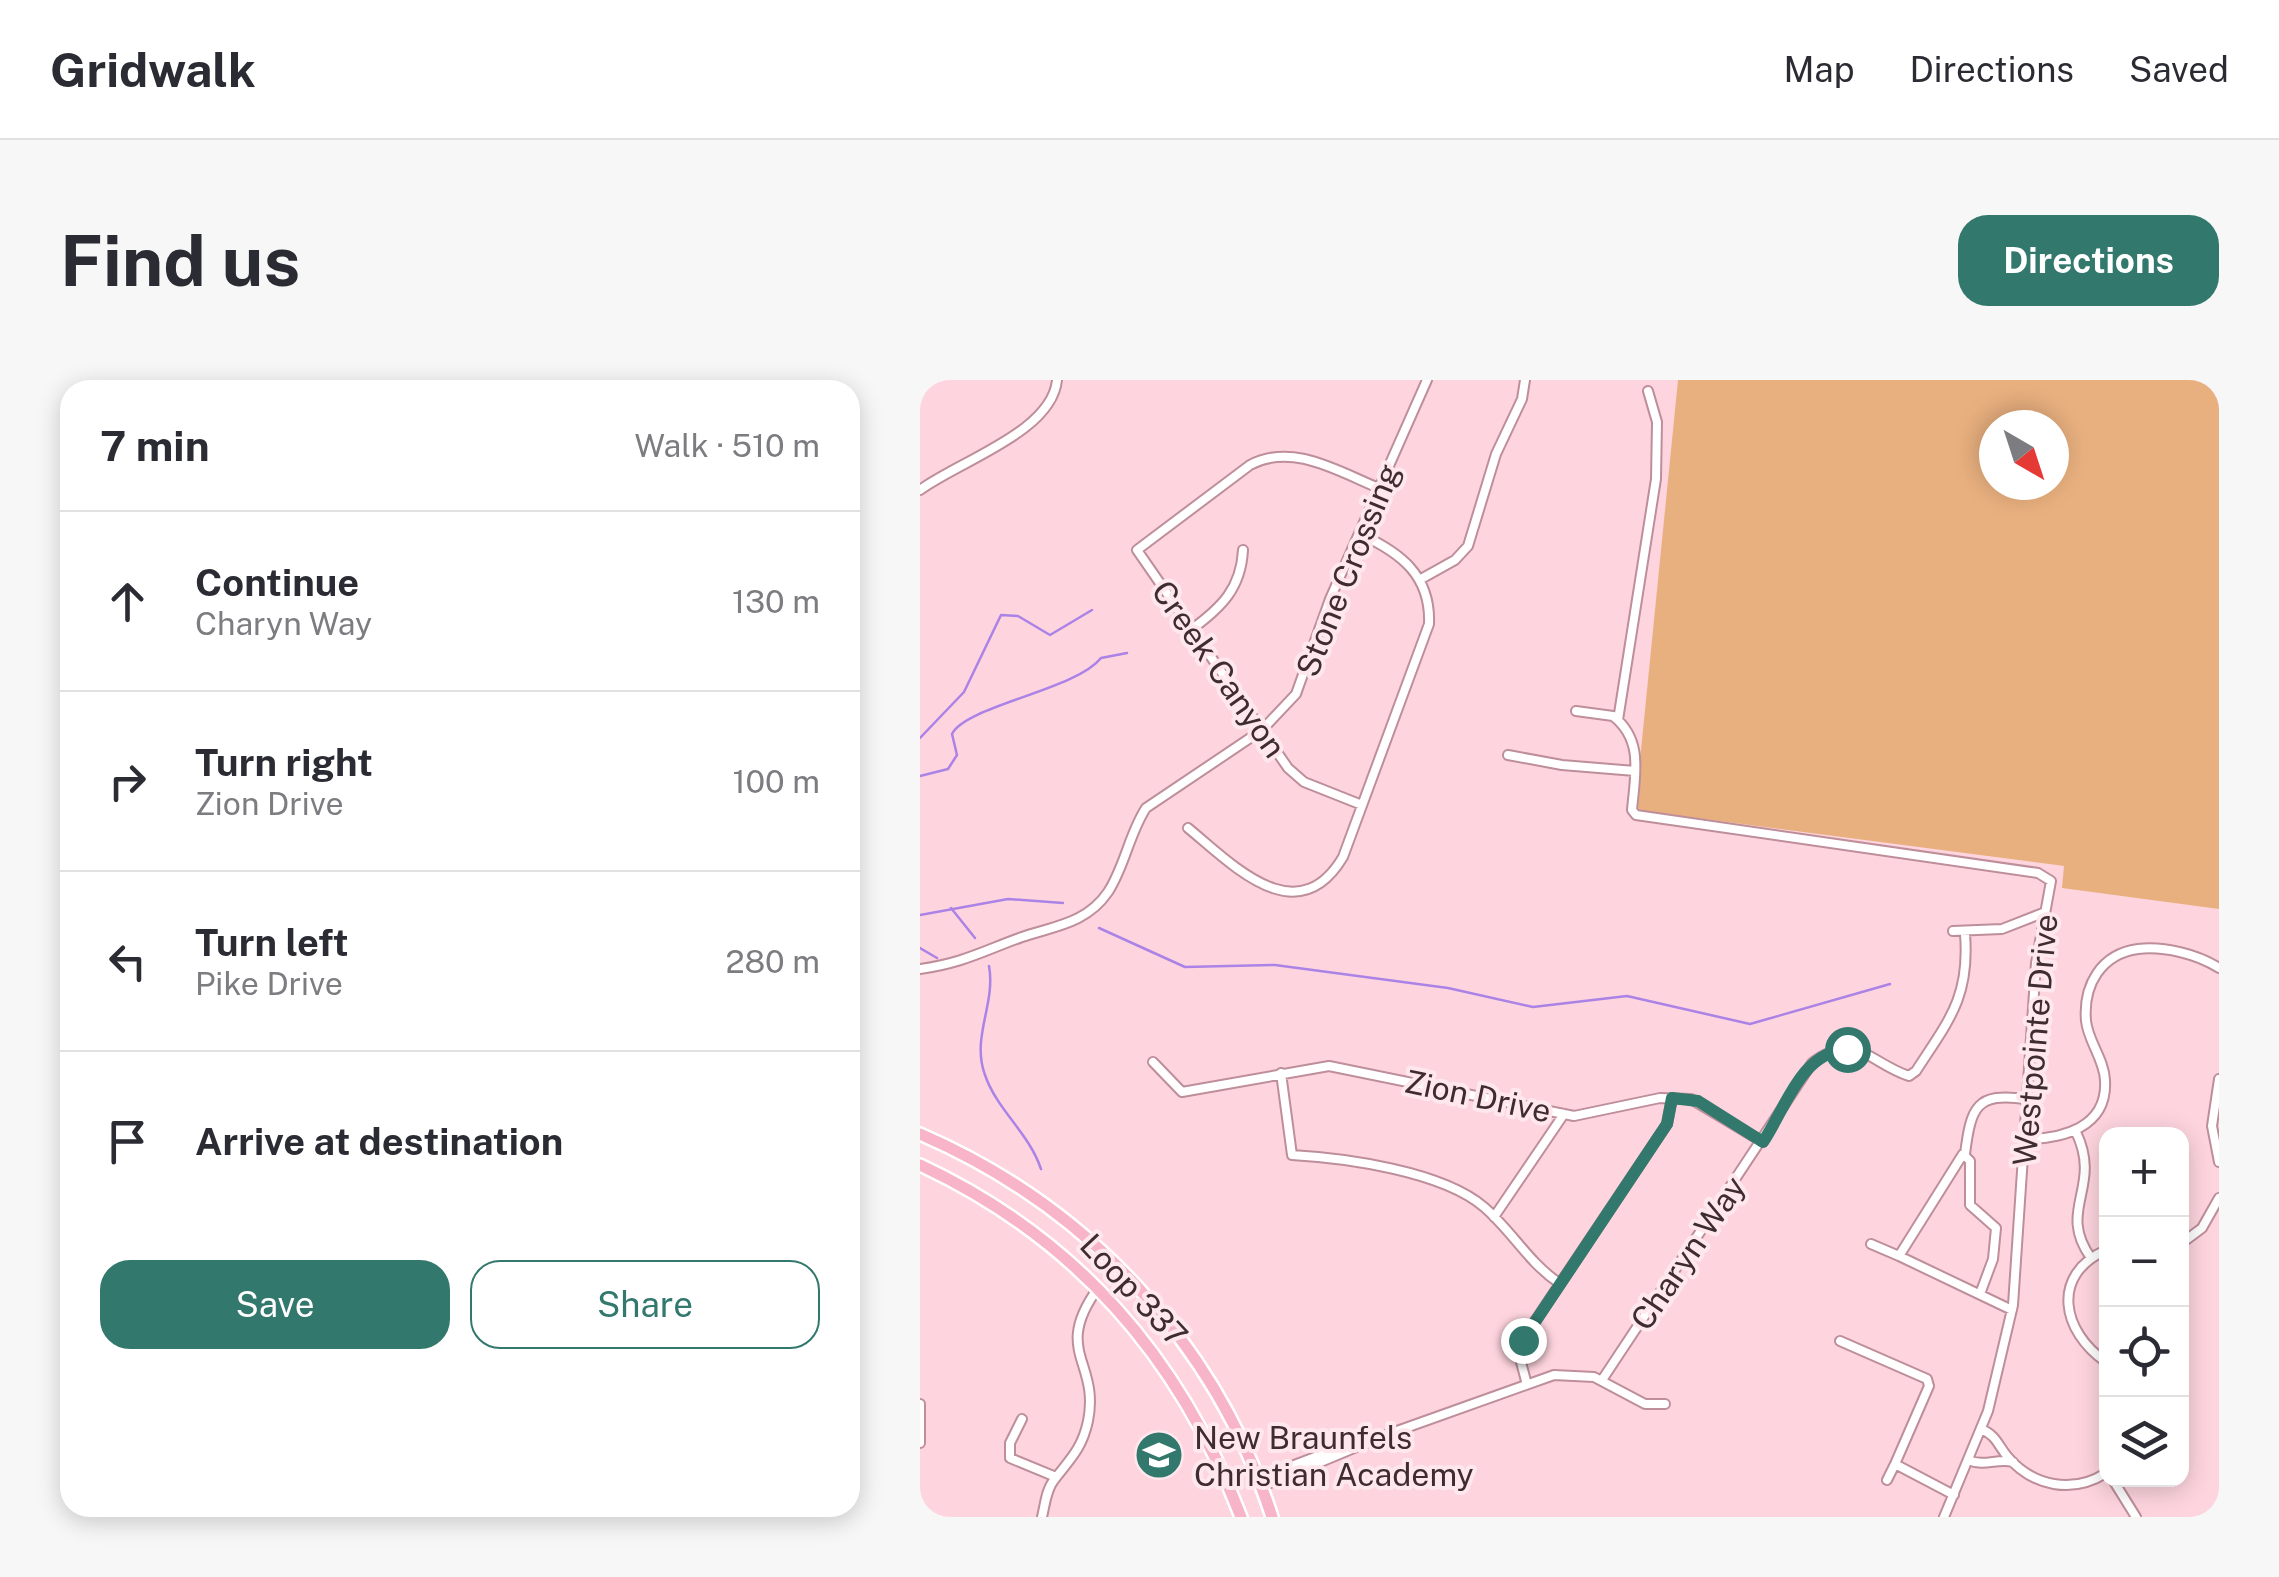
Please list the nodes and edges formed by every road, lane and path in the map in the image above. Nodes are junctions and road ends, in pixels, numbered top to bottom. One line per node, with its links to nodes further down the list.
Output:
1 (1057, 380): 6 (street)
2 (1427, 380): 5 (street, Stone Crossing)
3 (1525, 380): 9 (street)
4 (1648, 392): 12 (street)
5 (1381, 489): 7 (street, Stone Crossing); 10 (street, Creek Canyon)
6 (920, 490)
7 (1362, 535): 9 (street); 13 (street, Stone Crossing)
8 (1243, 550): 10 (street)
9 (1421, 579): 16 (street)
10 (1192, 629): 13 (street, Creek Canyon)
11 (1576, 711): 12 (street)
12 (1618, 720): 15 (street, Westpointe Drive)
13 (1262, 730): 16 (street, Creek Canyon); 22 (street, Stone Crossing)
14 (1508, 755): 15 (street)
15 (1635, 770): 18 (street, Westpointe Drive)
16 (1362, 805): 17 (street)
17 (1188, 828)
18 (2043, 913): 20 (street); 27 (street, Westpointe Drive)
19 (1953, 931): 20 (street)
20 (1965, 934): 32 (street, Charyn Way)
21 (2219, 968): 29 (street)
22 (920, 969)
23 (1153, 1062): 24 (street, Zion Drive)
24 (1281, 1073): 28 (street, Zion Drive); 37 (street)
25 (2219, 1079): 34 (street)
26 (1672, 1098): 28 (street, Zion Drive); 32 (street); 43 (street)
27 (2026, 1099): 31 (street, Westpointe Drive); 33 (street)
28 (1564, 1114): 37 (street)
29 (2076, 1132): 31 (street); 42 (street)
30 (920, 1134): 64 (main road, Loop 337)
31 (2024, 1139): 46 (street, Westpointe Drive)
32 (1763, 1142): 49 (street, Charyn Way)
33 (1965, 1154): 41 (street); 45 (street)
34 (2219, 1162)
35 (920, 1165): 44 (main road, Loop 337)
36 (2219, 1198): 38 (street)
37 (1494, 1217): 43 (street)
38 (2189, 1238)
39 (1871, 1244): 41 (street)
40 (2099, 1254): 42 (street)
41 (1899, 1256): 45 (street)
42 (2092, 1258): 48 (street)
43 (1559, 1284): 50 (street)
44 (1098, 1288): 62 (street); 68 (main road, Loop 337)
45 (1980, 1294): 46 (street)
46 (2012, 1310): 54 (street, Westpointe Drive)
47 (1840, 1341): 60 (street)
48 (2099, 1356)
49 (1602, 1380): 50 (street); 52 (street)
50 (1526, 1381): 64 (street)
51 (920, 1404): 55 (street)
52 (1665, 1404)
53 (1022, 1419): 62 (street)
54 (1981, 1429): 56 (street); 57 (street, Westpointe Drive)
55 (920, 1442)
56 (2002, 1448): 58 (street); 59 (street)
57 (1968, 1460): 58 (street); 66 (street, Westpointe Drive)
58 (1996, 1460): 59 (street)
59 (2013, 1462): 61 (street)
60 (1895, 1464): 63 (street); 66 (street)
61 (2099, 1476)
62 (1056, 1477): 67 (street)
63 (1887, 1480)
64 (1261, 1482): 69 (main road, Loop 337)
65 (2117, 1487): 71 (street)
66 (1954, 1495): 70 (street, Westpointe Drive)
67 (1042, 1517)
68 (1245, 1517)
69 (1272, 1517)
70 (1944, 1517)
71 (2136, 1517)

